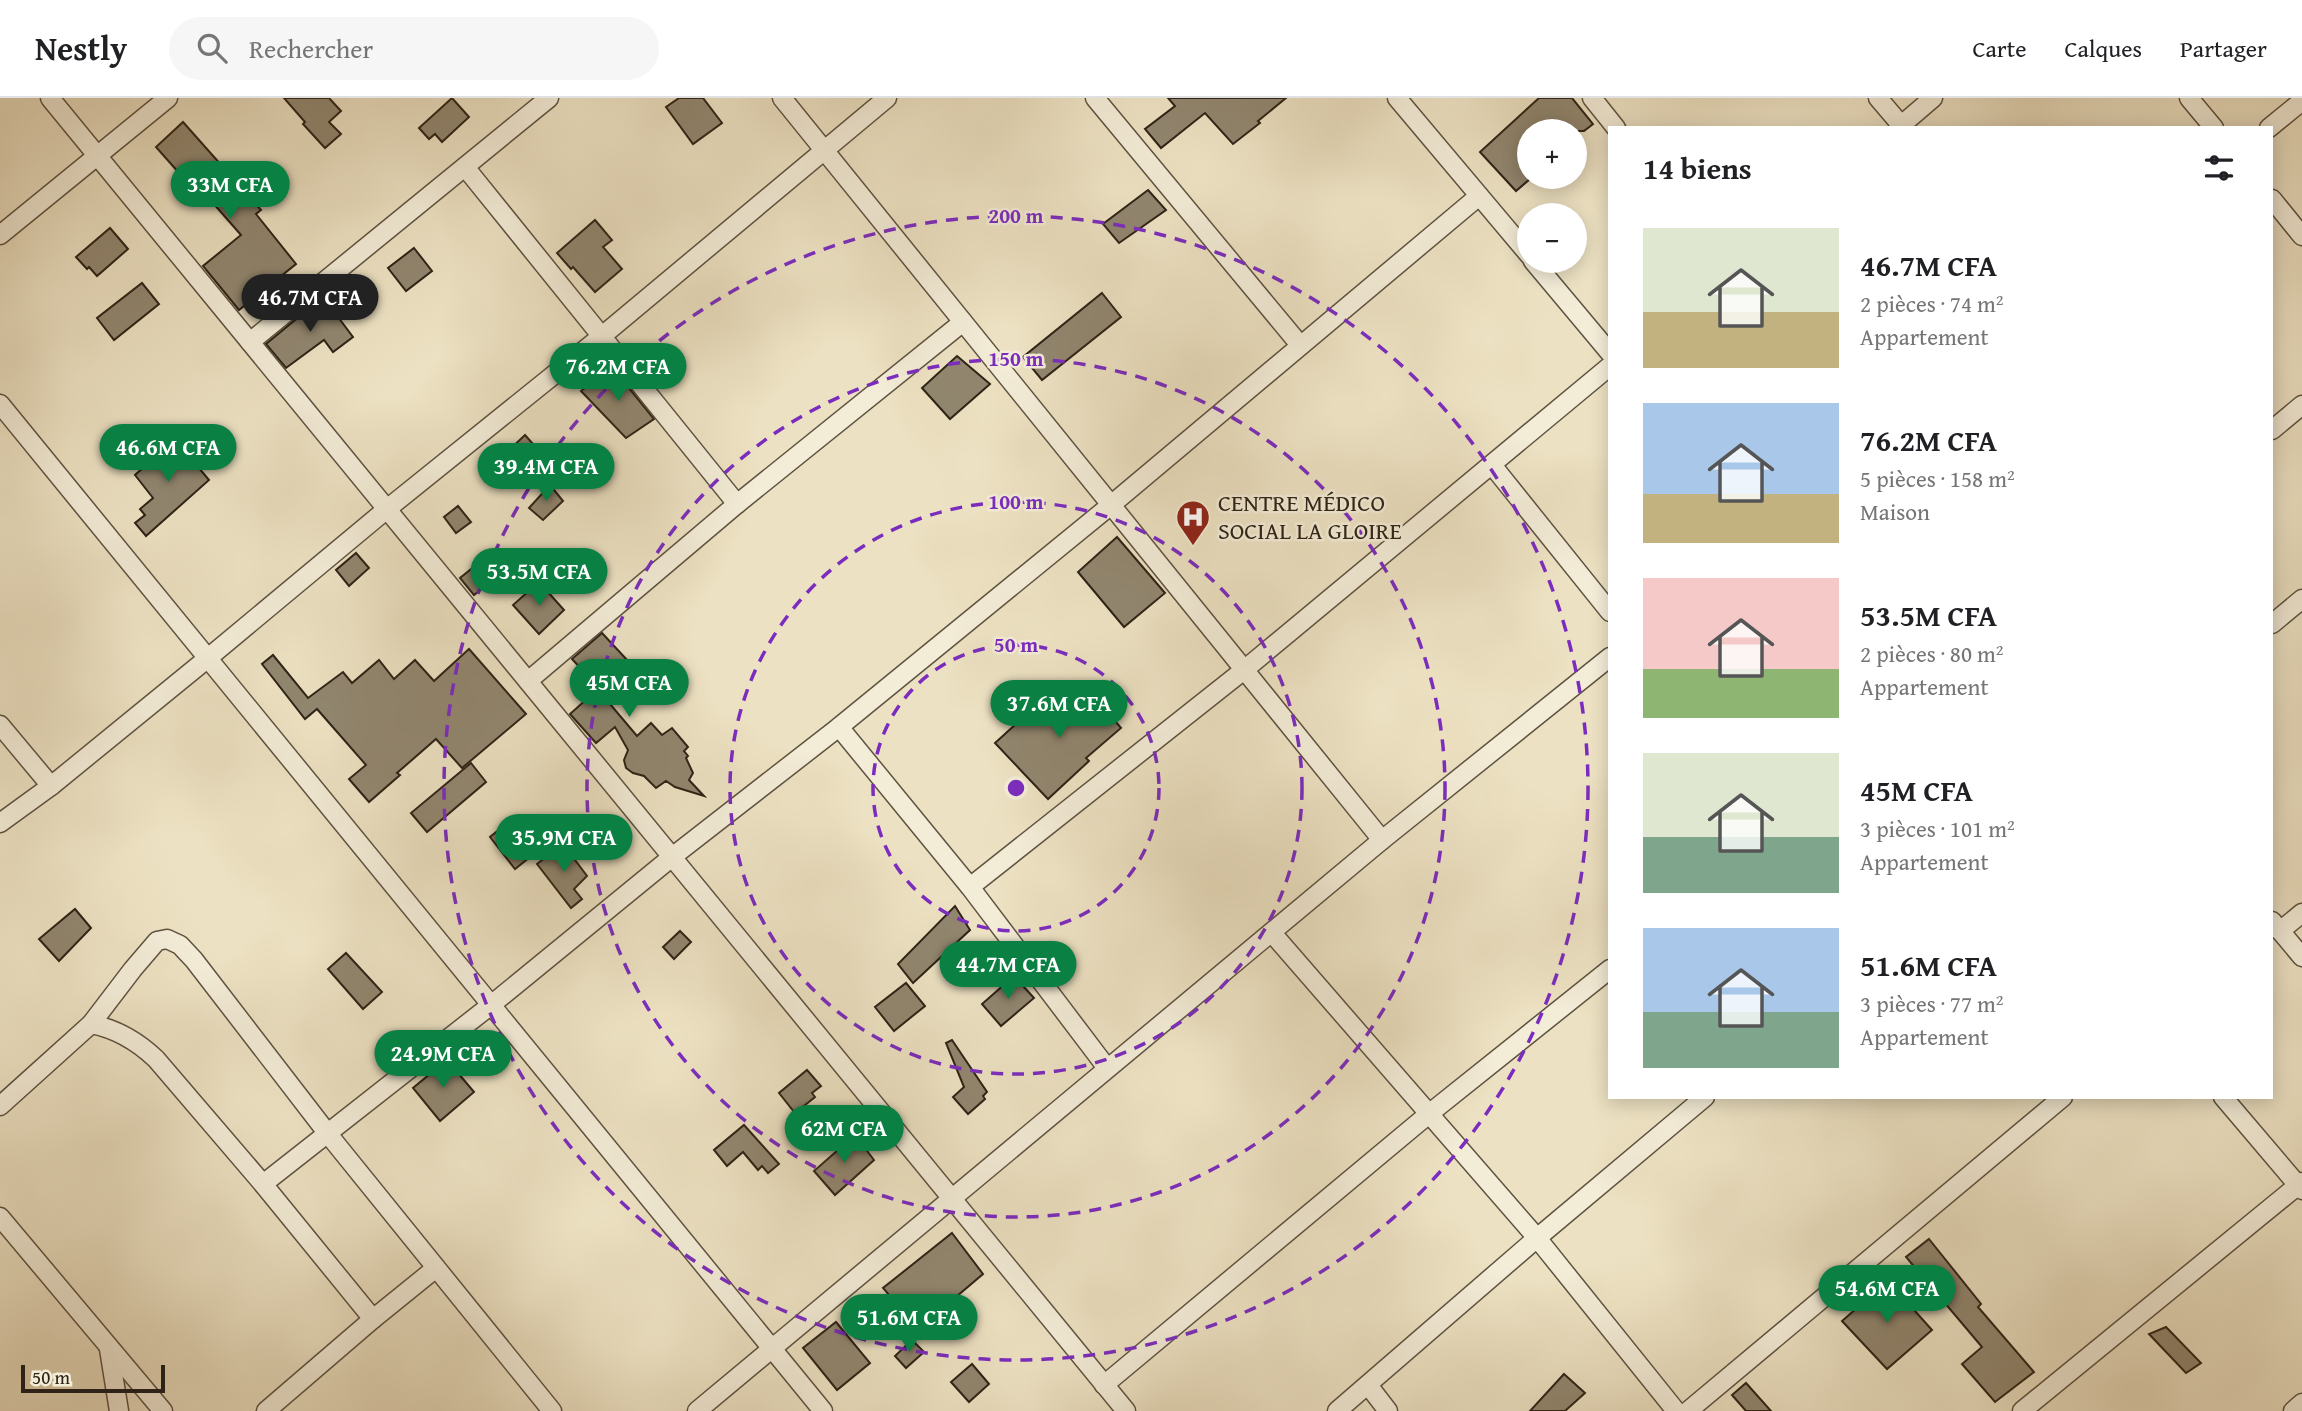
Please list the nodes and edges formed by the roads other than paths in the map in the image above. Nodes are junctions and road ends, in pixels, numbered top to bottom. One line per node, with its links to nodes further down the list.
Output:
1 (50, 98): 19 (street)
2 (168, 98): 19 (street)
3 (549, 98): 20 (street)
4 (782, 98): 18 (street)
5 (887, 98): 18 (street)
6 (1095, 98): 30 (street)
7 (1398, 98): 21 (street)
8 (1591, 98): 13 (street)
9 (1878, 98): 14 (street)
10 (1933, 98): 15 (street)
11 (2189, 98): 16 (street)
12 (2302, 101): 17 (street)
13 (1613, 126)
14 (1898, 126)
15 (1900, 126)
16 (2212, 126)
17 (2271, 126)
18 (824, 150): 27 (street); 28 (street)
19 (97, 155): 23 (street); 29 (street)
20 (465, 167): 28 (street); 29 (street)
21 (1479, 196): 25 (street); 30 (street)
22 (2273, 200): 24 (street)
23 (0, 236)
24 (2302, 236)
25 (1517, 241)
26 (1543, 273): 31 (street)
27 (963, 322): 37 (street); 38 (street)
28 (602, 336): 37 (street); 39 (street)
29 (250, 342): 39 (street)
30 (1300, 345): 38 (street)
31 (1608, 351)
32 (1608, 368): 36 (street)
33 (0, 404): 43 (street)
34 (2302, 405): 35 (street)
35 (2273, 429)
36 (1492, 465): 41 (street); 45 (street)
37 (737, 504): 46 (street)
38 (1111, 505): 45 (street); 48 (street)
39 (387, 509): 43 (street); 46 (street)
40 (2302, 599): 42 (street)
41 (1608, 610)
42 (2273, 623)
43 (208, 659): 49 (street); 59 (street)
44 (1608, 659): 51 (street)
45 (1244, 670): 51 (street); 53 (street)
46 (528, 681): 52 (street)
47 (0, 725): 49 (street)
48 (839, 727): 52 (street); 53 (street)
49 (51, 786): 50 (street)
50 (0, 823)
51 (1382, 840): 56 (street)
52 (672, 857): 59 (street); 70 (street)
53 (970, 887): 61 (street)
54 (2302, 913): 55 (street)
55 (2276, 926): 57 (street)
56 (1272, 933): 61 (street); 66 (street)
57 (2302, 957)
58 (1608, 971): 66 (street)
59 (491, 1005): 67 (street); 76 (street)
60 (91, 1024): 65 (street); 67 (street); 68 (street)
61 (1107, 1068): 70 (street)
62 (1702, 1099): 72 (street)
63 (2061, 1099): 90 (street)
64 (2225, 1099): 69 (street)
65 (0, 1106)
66 (1430, 1113): 72 (street); 77 (street)
67 (328, 1134): 68 (street); 73 (street)
68 (263, 1184): 74 (street)
69 (2301, 1186): 91 (street)
70 (953, 1200): 76 (street); 77 (street)
71 (0, 1217): 75 (street)
72 (1537, 1238): 78 (street); 89 (street)
73 (436, 1268): 74 (street); 83 (street)
74 (373, 1319): 82 (street)
75 (109, 1348): 80 (street); 81 (street)
76 (772, 1349): 84 (street); 85 (street)
77 (1104, 1385): 86 (street)
78 (1368, 1385): 87 (street); 88 (street)
79 (2302, 1403): 92 (street)
80 (119, 1411)
81 (163, 1411)
82 (266, 1411)
83 (552, 1411)
84 (697, 1411)
85 (823, 1411)
86 (1126, 1411)
87 (1337, 1411)
88 (1388, 1411)
89 (1676, 1411)
90 (1688, 1411)
91 (2022, 1411)
92 (2293, 1411)

